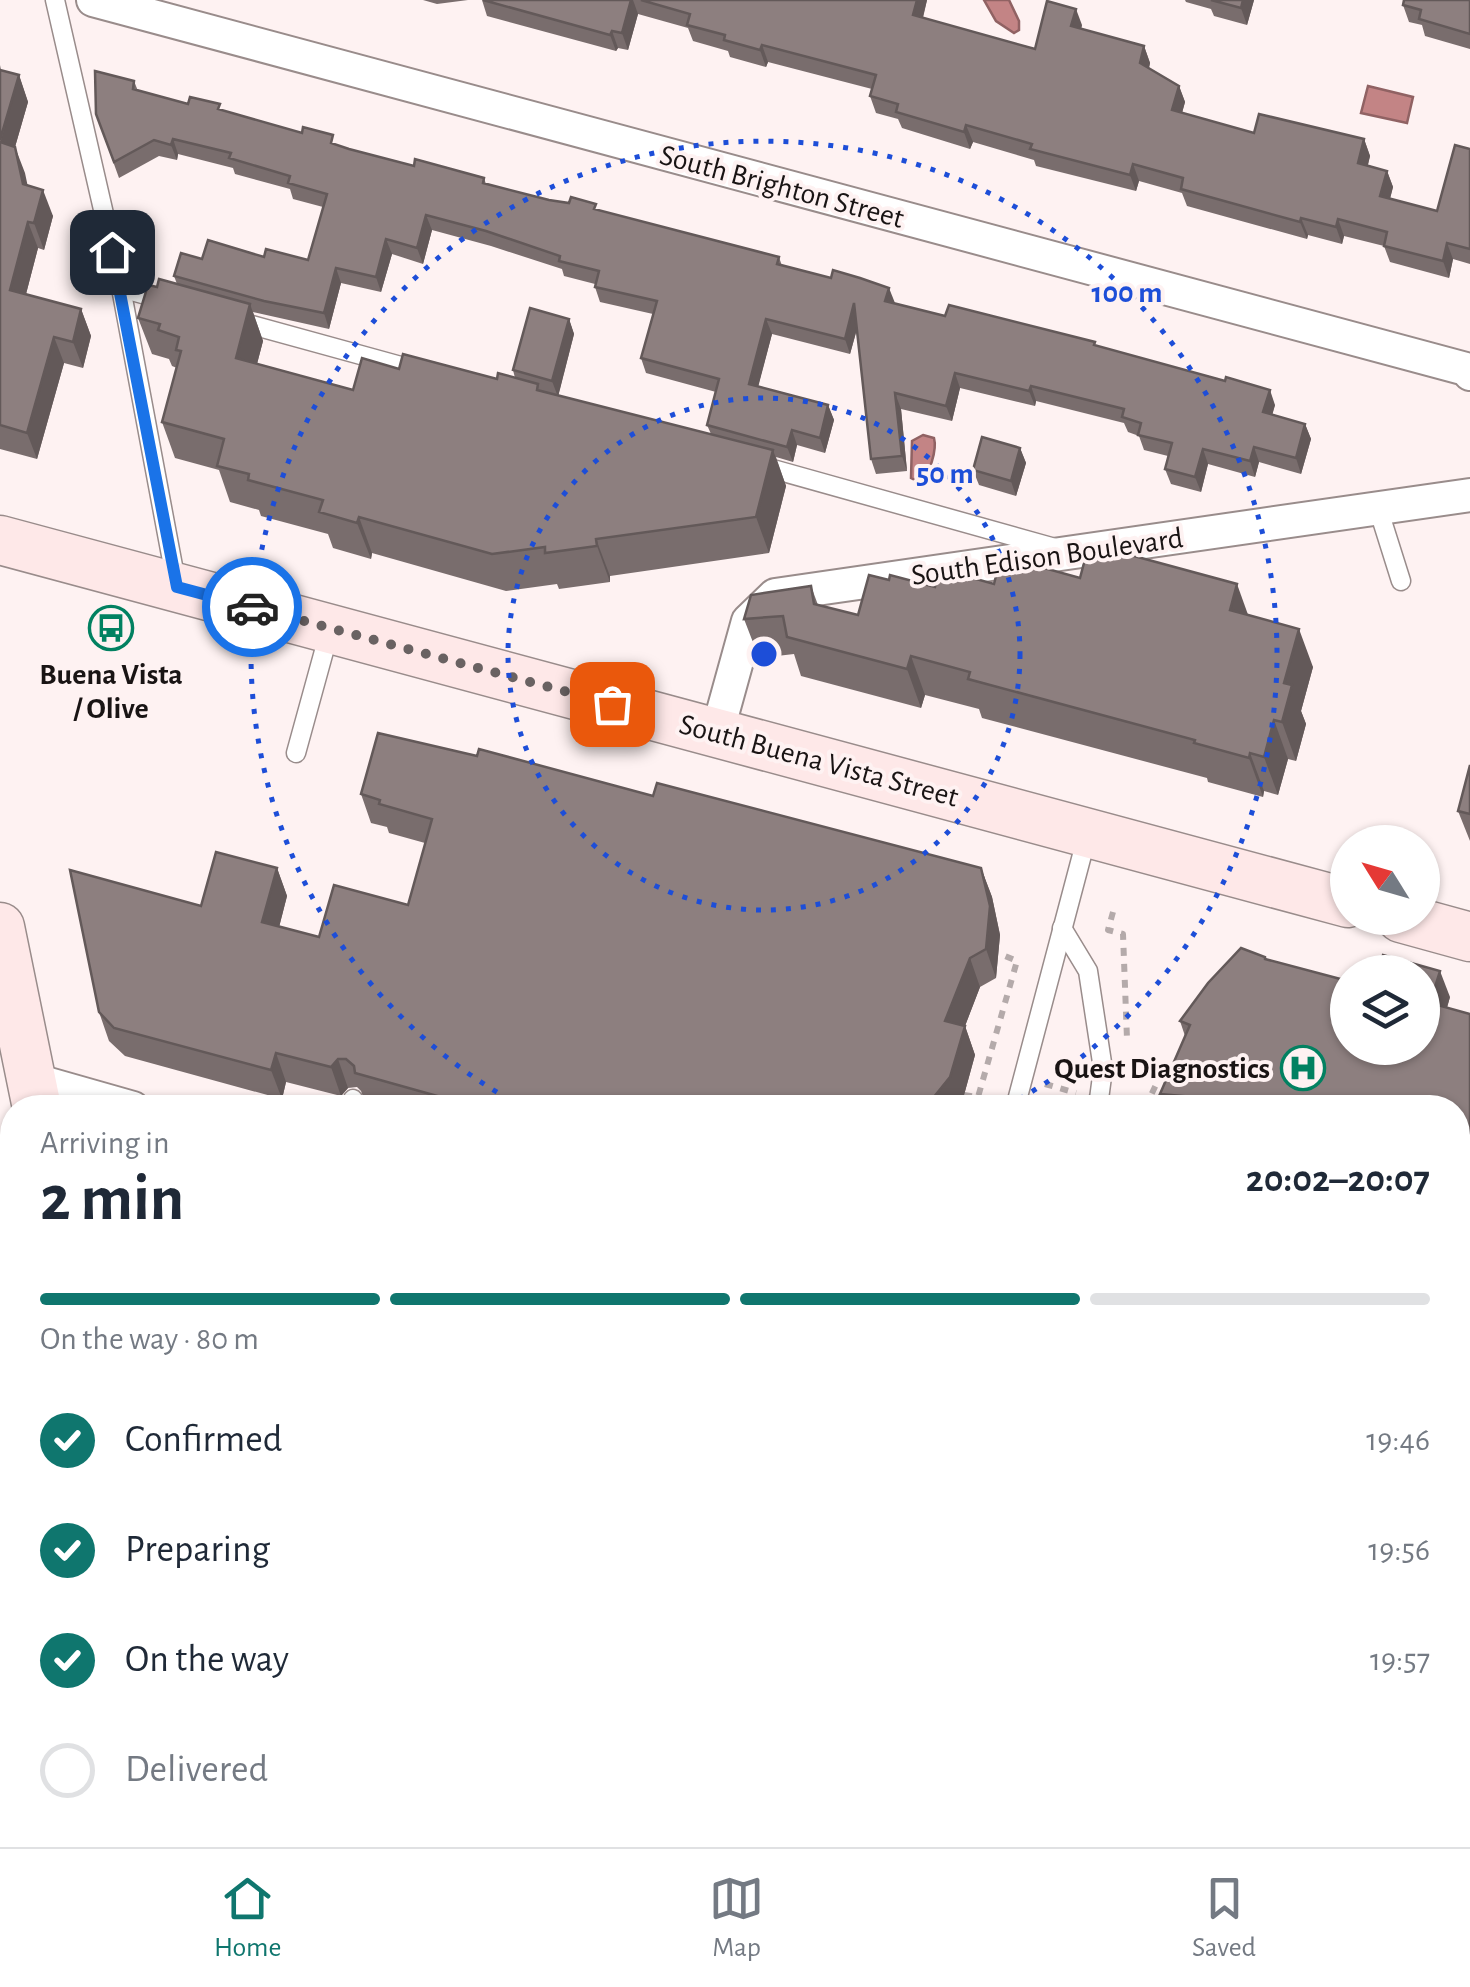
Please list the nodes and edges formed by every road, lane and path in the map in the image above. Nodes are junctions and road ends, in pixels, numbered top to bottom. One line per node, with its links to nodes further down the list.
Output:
1 (55, 0): 3 (lane)
2 (93, 0): 6 (street, South Brighton Street)
3 (121, 288): 4 (lane); 14 (lane)
4 (178, 304)
5 (216, 315): 7 (lane)
6 (1470, 374)
7 (444, 378)
8 (747, 462): 12 (lane)
9 (1470, 495): 10 (street, South Edison Boulevard)
10 (1378, 508): 12 (street, South Edison Boulevard); 13 (lane)
11 (0, 540): 14 (main road, South Buena Vista Street)
12 (1070, 552): 16 (street, South Edison Boulevard)
13 (1401, 581)
14 (177, 587): 15 (main road, South Buena Vista Street)
15 (331, 628): 16 (main road, South Buena Vista Street); 17 (lane)
16 (717, 733): 18 (main road, South Buena Vista Street)
17 (296, 753)
18 (1089, 831): 19 (main road, South Buena Vista Street); 22 (lane)
19 (1330, 898)
20 (1113, 912): 26 (path)
21 (0, 927): 30 (main road)
22 (1062, 928): 28 (lane); 34 (lane)
23 (1440, 929): 24 (main road)
24 (1470, 937)
25 (1000, 954): 27 (path)
26 (1128, 1041)
27 (986, 1068): 28 (path); 31 (path)
28 (1023, 1078): 32 (lane); 33 (path)
29 (1186, 1078): 35 (path)
30 (34, 1094)
31 (979, 1095)
32 (1018, 1095)
33 (1072, 1095)
34 (1097, 1095)
35 (1151, 1095)

